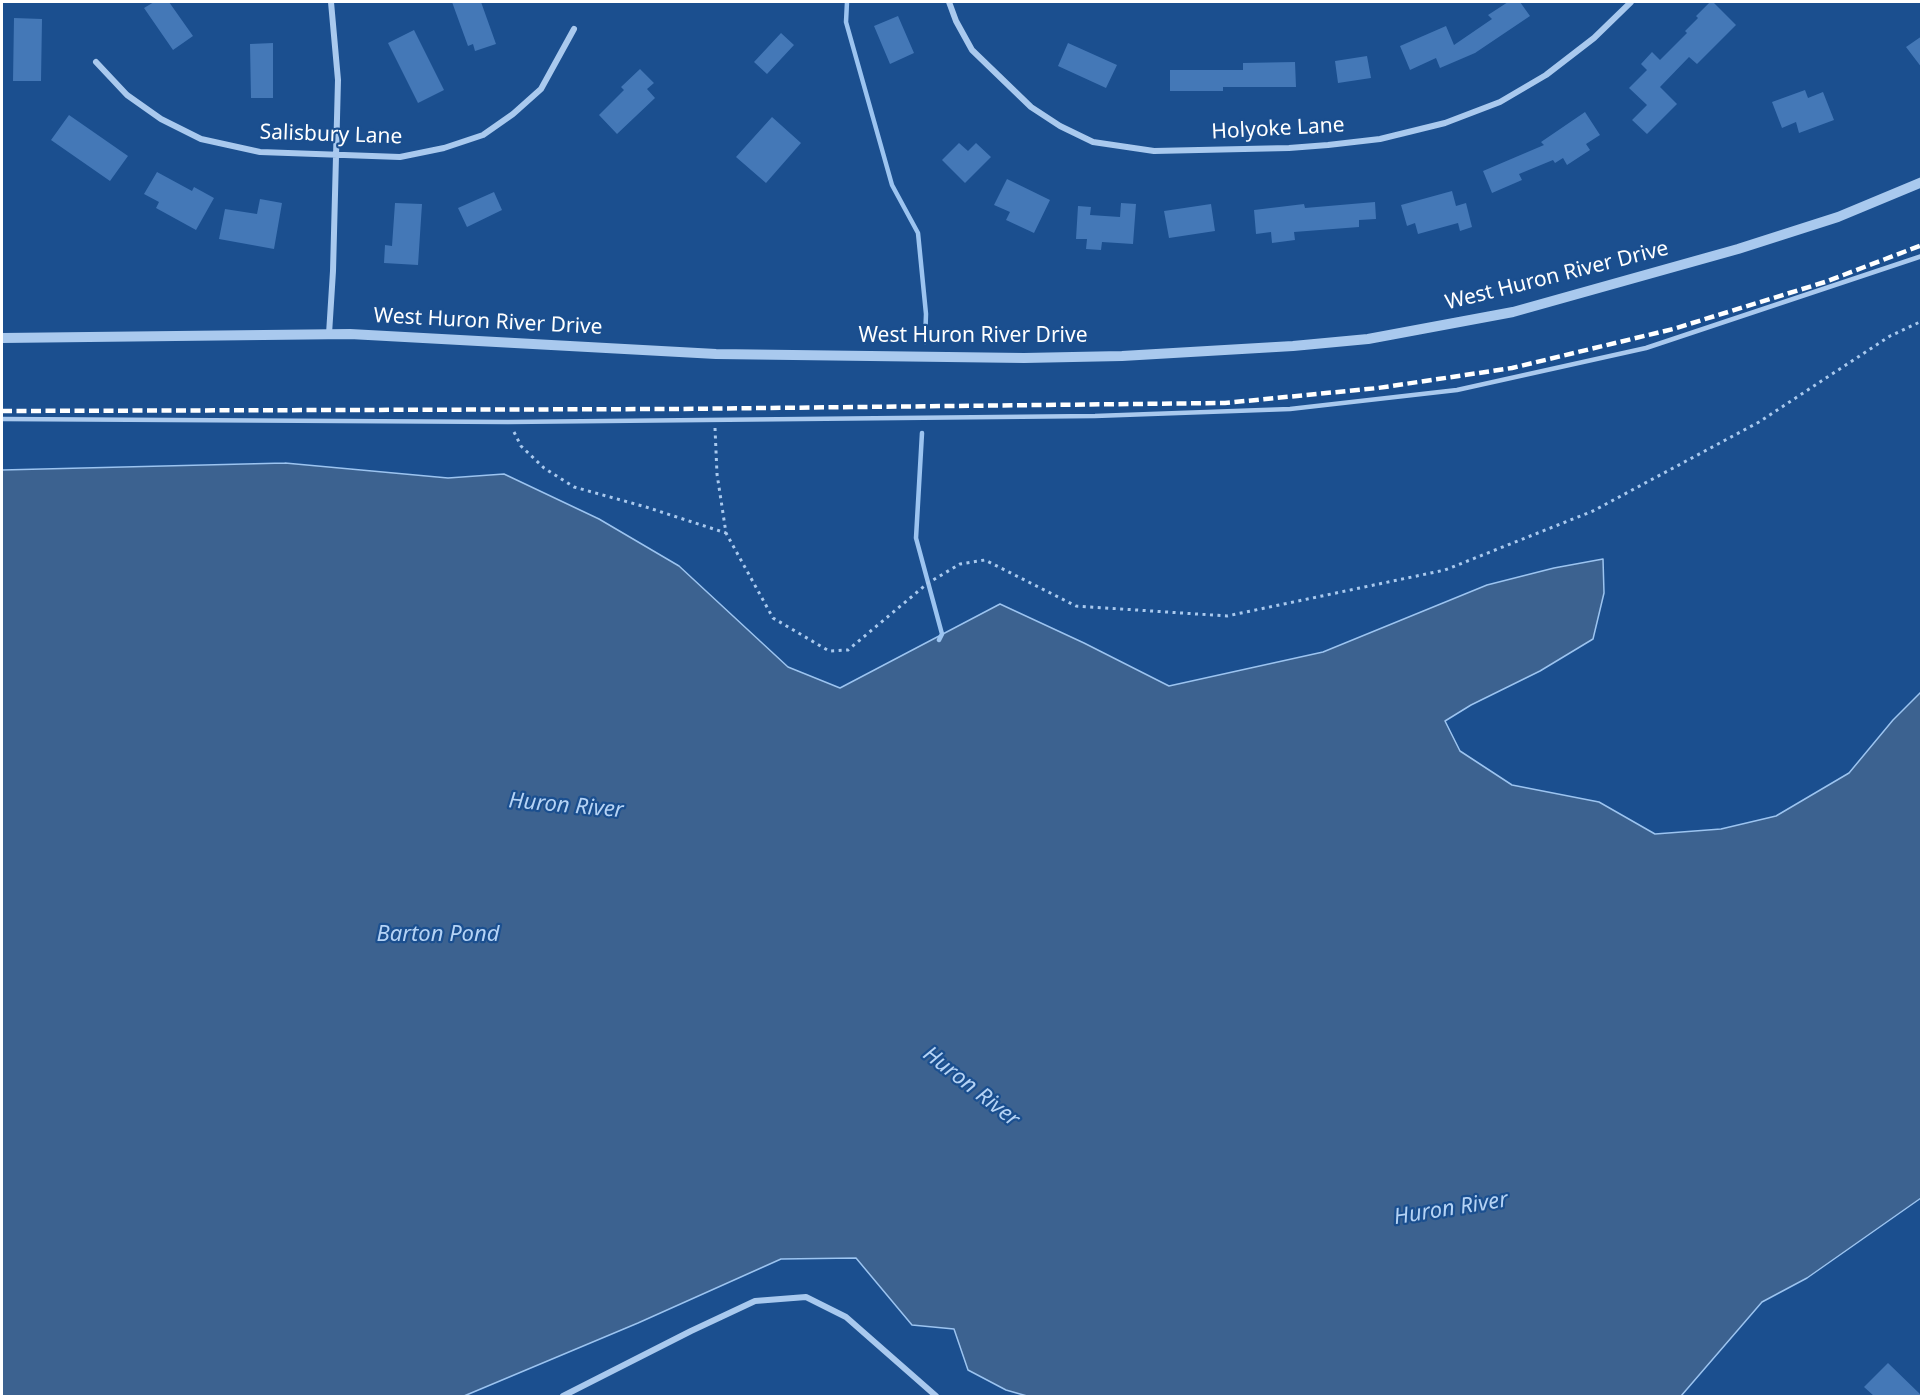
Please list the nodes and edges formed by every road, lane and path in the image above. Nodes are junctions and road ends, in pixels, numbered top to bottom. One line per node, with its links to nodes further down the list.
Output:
1 (331, 2): 6 (street)
2 (949, 2): 3 (street, Holyoke Lane)
3 (1631, 2)
4 (574, 29): 6 (street, Salisbury Lane)
5 (96, 62): 6 (street, Salisbury Lane)
6 (336, 154): 10 (street)
7 (1922, 182): 10 (street, West Huron River Drive)
8 (1922, 256): 13 (lane)
9 (1922, 321): 15 (path)
10 (329, 334): 11 (street, West Huron River Drive)
11 (2, 338)
12 (2, 419): 14 (lane)
13 (714, 420): 14 (lane); 15 (path)
14 (508, 422): 15 (path)
15 (726, 533)
16 (563, 1396): 17 (street)
17 (936, 1396)

